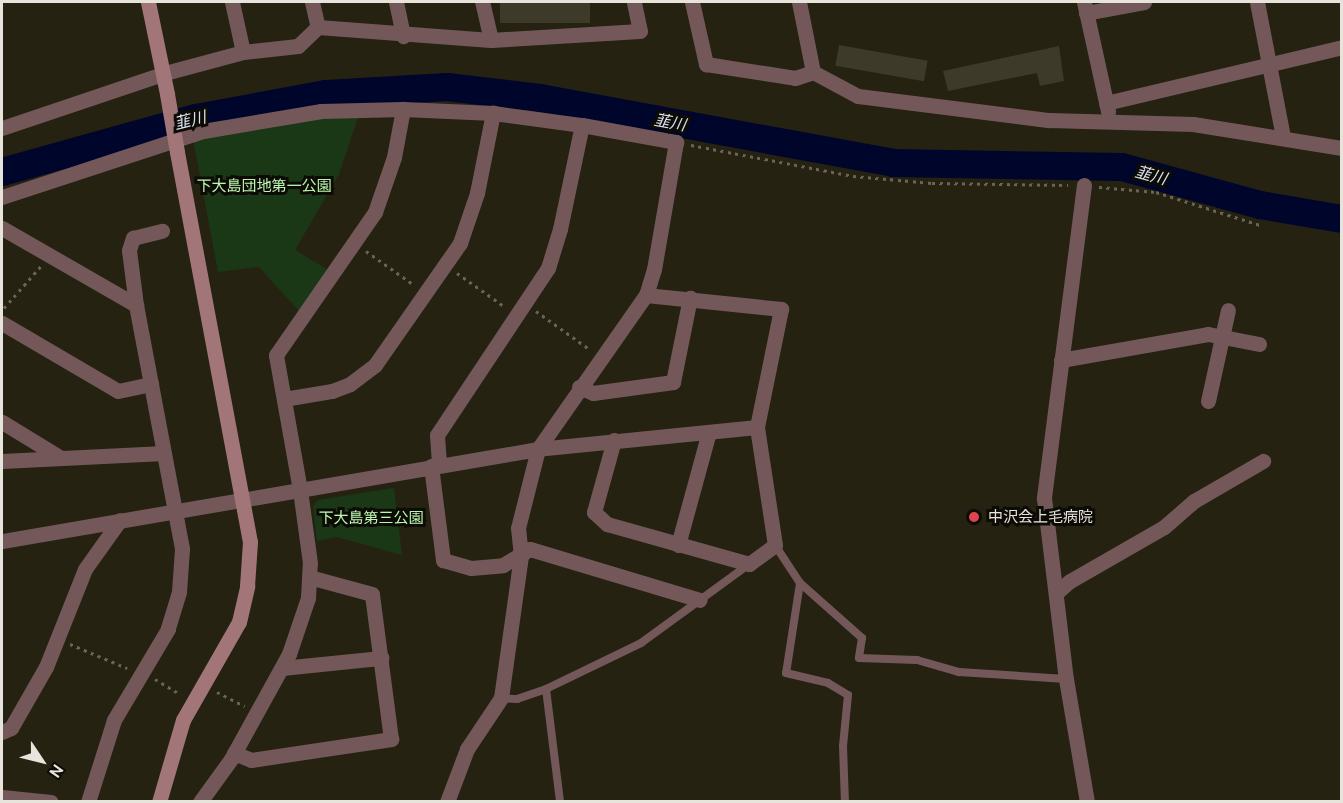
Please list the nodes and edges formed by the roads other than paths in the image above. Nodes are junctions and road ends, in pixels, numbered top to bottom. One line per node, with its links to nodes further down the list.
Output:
1 (148, 2): 19 (street)
2 (232, 2): 16 (street)
3 (312, 2): 12 (street)
4 (396, 2): 13 (street)
5 (482, 2): 14 (street)
6 (634, 2): 14 (street)
7 (692, 2): 18 (street)
8 (799, 2): 18 (street)
9 (1144, 2): 11 (street)
10 (1257, 2): 17 (street)
11 (1085, 7): 20 (street)
12 (318, 27): 13 (street); 16 (street)
13 (404, 36): 14 (street)
14 (491, 40)
15 (1341, 47): 17 (street)
16 (243, 52): 19 (street)
17 (1269, 63): 20 (street); 26 (street)
18 (813, 72): 23 (street)
19 (165, 74): 25 (street); 55 (street, bridge)
20 (1106, 103): 23 (street)
21 (403, 109): 22 (street); 29 (street); 42 (street)
22 (493, 113): 24 (street); 42 (street)
23 (1110, 120): 26 (street)
24 (582, 125): 32 (street); 53 (street)
25 (2, 128)
26 (1283, 137): 27 (street)
27 (1341, 148)
28 (1084, 185): 39 (street)
29 (2, 197)
30 (2, 228): 34 (street)
31 (162, 231): 34 (street)
32 (646, 295): 33 (street); 41 (street)
33 (690, 298): 41 (street); 45 (street)
34 (136, 305): 40 (street)
35 (1228, 310): 37 (street)
36 (2, 323): 40 (street)
37 (1222, 337): 38 (street); 39 (street); 43 (street)
38 (1259, 344)
39 (1061, 360): 65 (street)
40 (151, 384): 49 (street)
41 (579, 387): 48 (street)
42 (284, 399): 54 (street)
43 (1208, 400)
44 (2, 422): 50 (street)
45 (757, 427): 46 (street); 60 (street)
46 (709, 432): 47 (street); 59 (street)
47 (614, 440): 48 (street); 59 (street)
48 (538, 449): 53 (street); 61 (street)
49 (164, 453): 50 (street); 56 (street)
50 (58, 456): 51 (street)
51 (2, 461)
52 (1263, 461): 65 (street)
53 (435, 465): 54 (street); 61 (street)
54 (300, 490): 55 (street); 63 (street)
55 (240, 499): 56 (street); 77 (street)
56 (176, 510): 57 (street); 76 (street)
57 (120, 520): 58 (street); 72 (street)
58 (2, 541)
59 (678, 545): 62 (street)
60 (775, 545): 62 (street); 64 (lane)
61 (521, 556): 66 (street); 71 (street)
62 (749, 564): 66 (lane)
63 (309, 577): 67 (street); 68 (street)
64 (800, 583): 69 (lane); 81 (lane)
65 (1056, 593): 69 (street)
66 (700, 600): 70 (lane)
67 (381, 658): 68 (street); 73 (street)
68 (282, 668): 73 (street)
69 (1066, 679): 82 (street)
70 (546, 690): 71 (lane); 80 (lane)
71 (501, 698): 79 (street)
72 (2, 732)
73 (234, 753): 78 (street)
74 (2, 797): 75 (street)
75 (48, 801)
76 (88, 801)
77 (163, 801)
78 (200, 801)
79 (447, 801)
80 (560, 801)
81 (845, 801)
82 (1087, 801)

